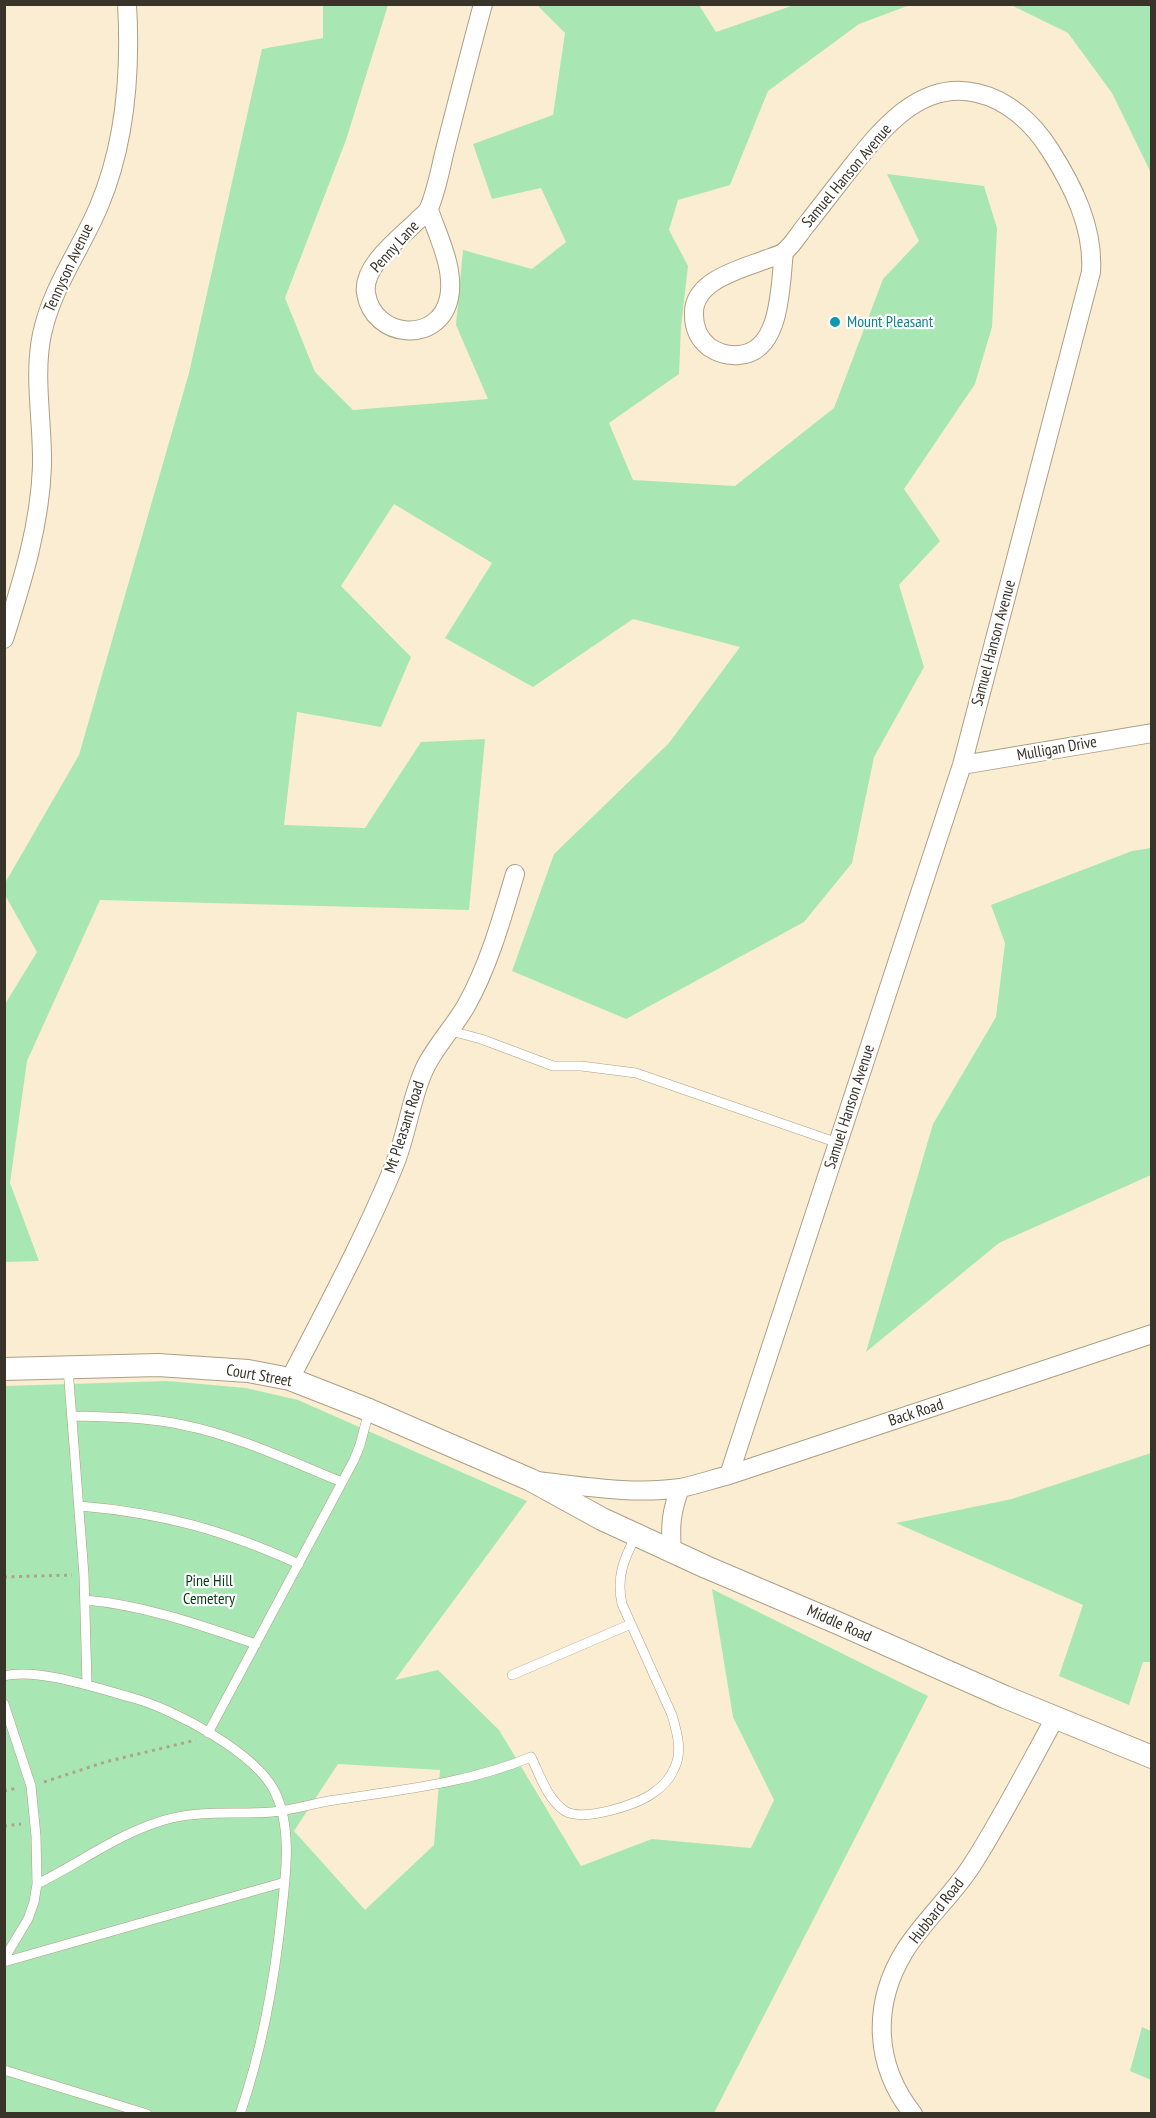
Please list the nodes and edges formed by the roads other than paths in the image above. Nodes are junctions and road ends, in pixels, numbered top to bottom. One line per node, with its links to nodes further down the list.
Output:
1 (127, 4): 5 (street, Tennyson Avenue)
2 (483, 4): 3 (street, Penny Lane)
3 (429, 210): 3 (street, Penny Lane)
4 (784, 252): 4 (street, Samuel Hanson Avenue); 7 (street, Samuel Hanson Avenue)
5 (6, 631)
6 (1152, 733): 7 (street, Mulligan Drive)
7 (962, 765): 10 (street, Samuel Hanson Avenue)
8 (515, 873): 9 (street, Mt Pleasant Road)
9 (451, 1031): 10 (lane); 14 (street, Mt Pleasant Road)
10 (838, 1143): 17 (street, Samuel Hanson Avenue)
11 (1152, 1334): 17 (street, Back Road)
12 (69, 1368): 13 (street, Court Street); 14 (street, Court Street); 16 (lane)
13 (4, 1369)
14 (290, 1379): 15 (street, Court Street)
15 (369, 1410): 18 (street, Court Street); 19 (lane)
16 (74, 1416): 19 (lane); 21 (lane)
17 (729, 1475): 20 (street, Back Road)
18 (531, 1480): 20 (street, Back Road); 22 (street, Middle Road)
19 (342, 1482): 24 (lane)
20 (680, 1488): 23 (street)
21 (80, 1506): 24 (lane); 25 (lane)
22 (637, 1534): 23 (street, Middle Road); 26 (lane)
23 (672, 1551): 32 (street, Middle Road)
24 (299, 1564): 27 (lane)
25 (85, 1600): 27 (lane); 30 (lane)
26 (631, 1624): 28 (lane); 35 (lane)
27 (256, 1644): 33 (lane)
28 (512, 1675)
29 (4, 1676): 30 (lane)
30 (87, 1685): 33 (lane)
31 (4, 1704): 37 (lane)
32 (1055, 1718): 34 (street, Middle Road); 42 (street, Hubbard Road)
33 (208, 1733): 35 (lane)
34 (1152, 1758)
35 (281, 1811): 36 (lane); 37 (lane)
36 (285, 1882): 38 (lane); 41 (lane)
37 (37, 1884): 38 (lane)
38 (4, 1961)
39 (4, 2070): 40 (lane)
40 (147, 2114)
41 (240, 2114)
42 (913, 2114)

